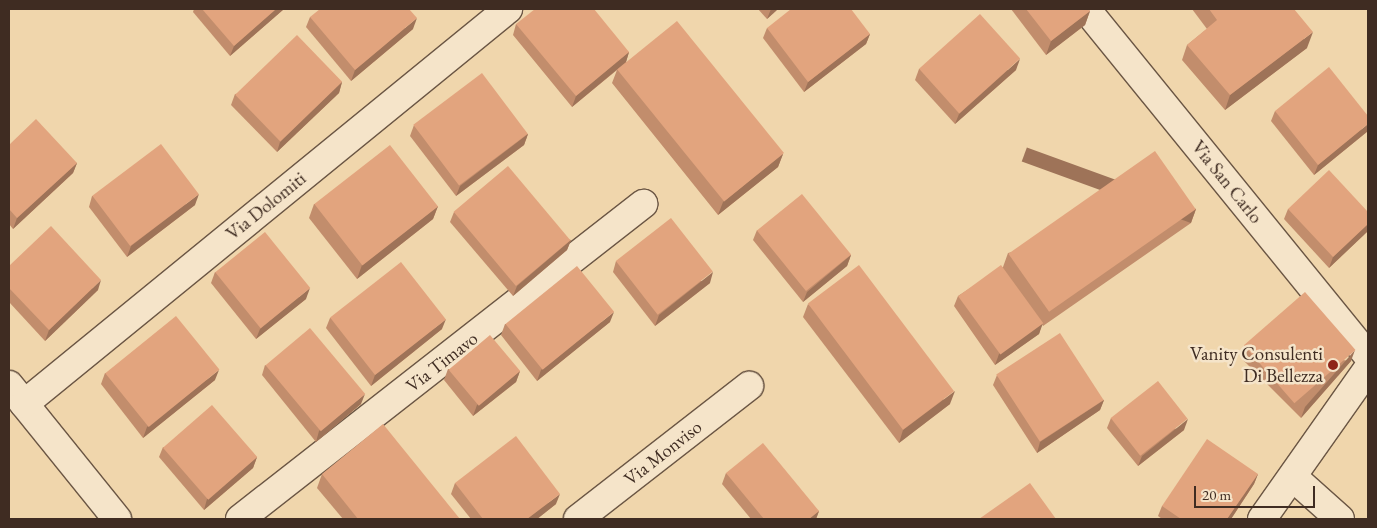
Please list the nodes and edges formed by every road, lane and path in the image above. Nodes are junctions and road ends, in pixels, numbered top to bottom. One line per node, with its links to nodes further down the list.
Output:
1 (508, 9): 7 (street, Via Dolomiti)
2 (1086, 9): 4 (street, Via San Carlo)
3 (643, 204): 10 (street, Via Timavo)
4 (1368, 356)
5 (1368, 369): 8 (street)
6 (749, 386): 11 (street, Via Monviso)
7 (16, 394): 9 (street)
8 (1293, 477): 12 (street); 13 (street)
9 (117, 519)
10 (240, 519)
11 (578, 519)
12 (1262, 519)
13 (1340, 519)

